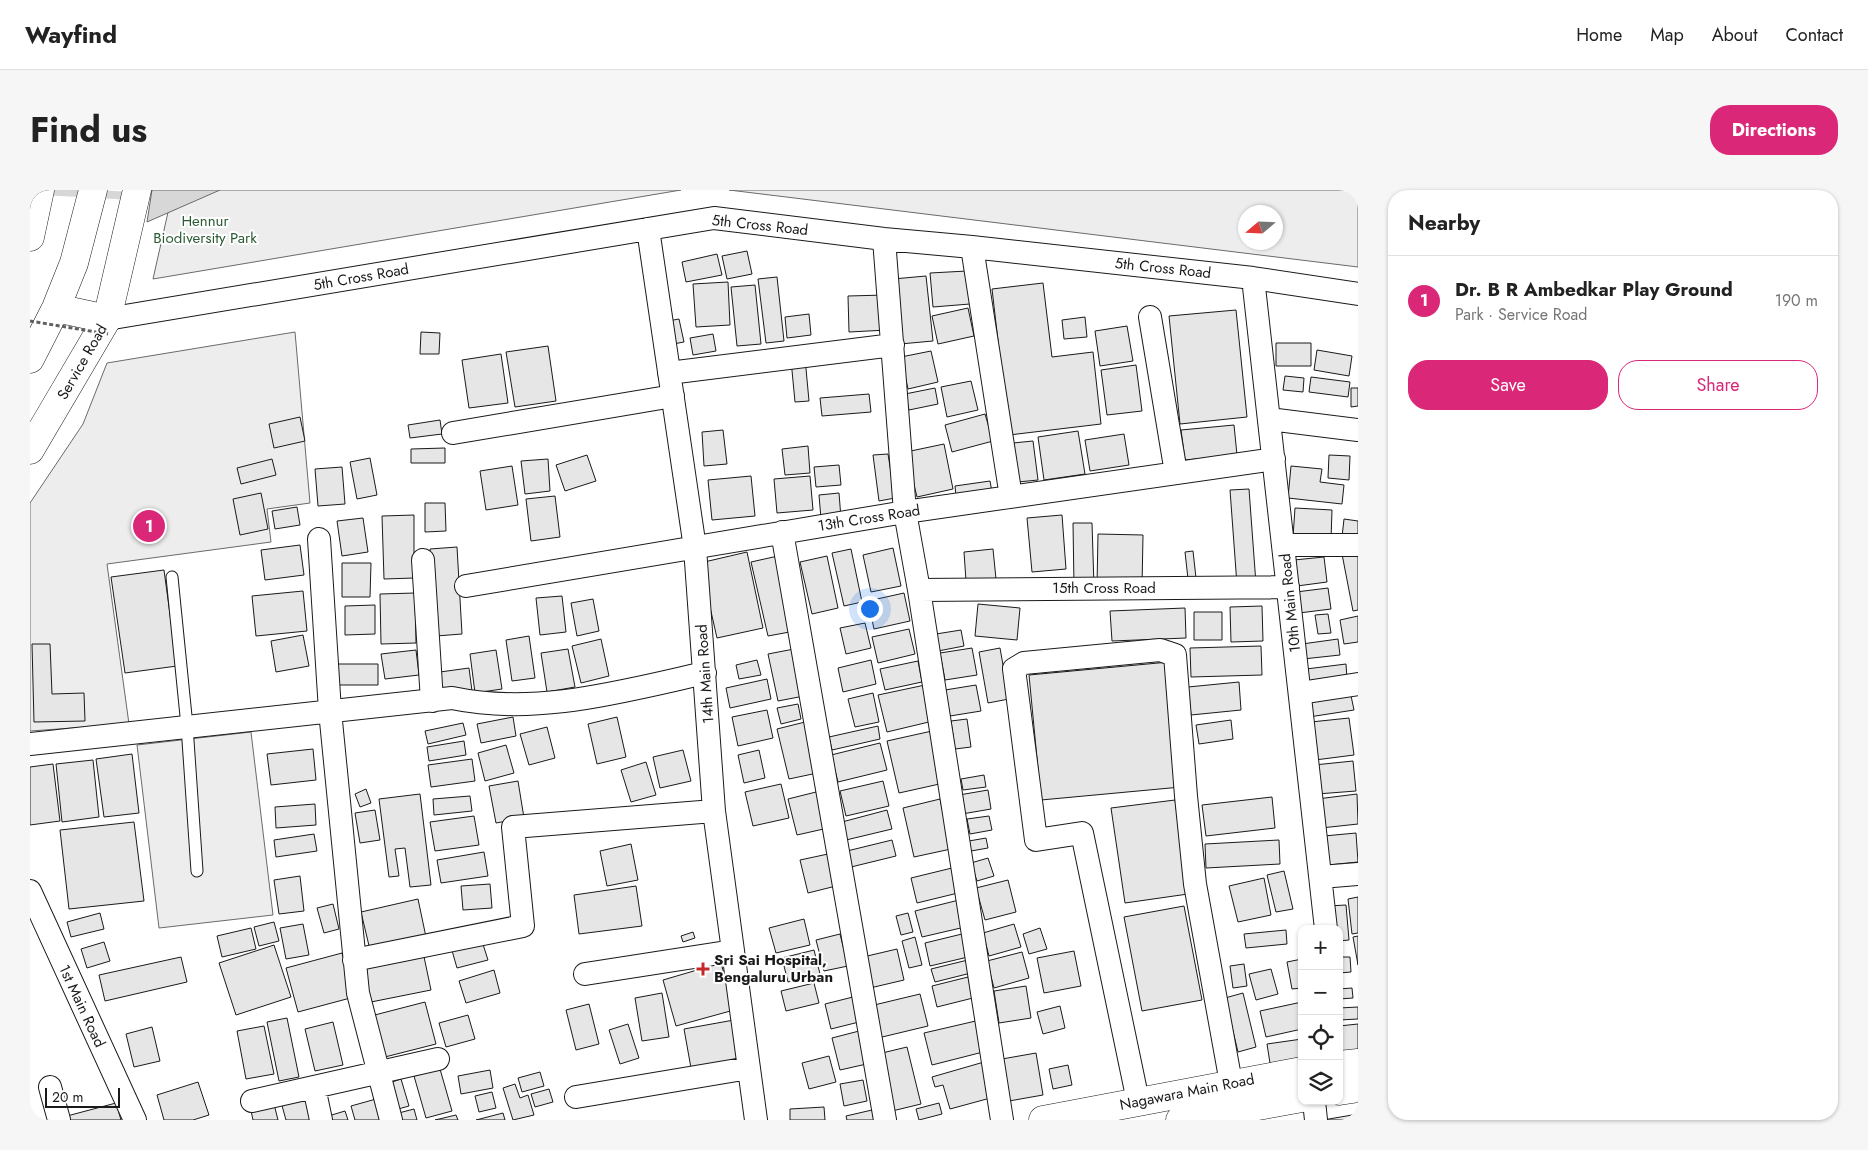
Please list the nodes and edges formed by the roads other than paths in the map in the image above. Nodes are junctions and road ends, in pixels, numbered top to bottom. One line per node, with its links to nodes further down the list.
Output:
1 (40, 190): 5 (main road)
2 (92, 190): 10 (main road)
3 (135, 199): 12 (main road, Service Road)
4 (648, 229): 6 (street, 5th Cross Road); 12 (street, 5th Cross Road); 15 (street, 14th Main Road)
5 (30, 238)
6 (884, 239): 7 (street, 5th Cross Road); 13 (street)
7 (972, 247): 8 (street, 5th Cross Road); 23 (street)
8 (1253, 278): 9 (street, 5th Cross Road); 17 (street, 10th Main Road)
9 (1358, 294)
10 (56, 308): 12 (main road); 14 (main road)
11 (1150, 317): 22 (street)
12 (107, 327): 20 (main road, Service Road)
13 (893, 345): 15 (street); 24 (street)
14 (30, 359)
15 (670, 373): 16 (street, 14th Main Road)
16 (673, 396): 19 (street); 29 (street, 14th Main Road)
17 (1269, 419): 18 (street); 21 (street, 10th Main Road)
18 (1358, 430)
19 (453, 433)
20 (30, 450)
21 (1274, 459): 22 (street, 13th Cross Road); 27 (street, 10th Main Road)
22 (1176, 473): 23 (street, 13th Cross Road)
23 (1012, 497): 24 (street, 13th Cross Road)
24 (905, 512): 25 (street, 13th Cross Road); 34 (street)
25 (782, 532): 29 (street, 13th Cross Road); 72 (street)
26 (319, 539): 39 (street)
27 (1283, 545): 28 (street); 33 (street, 10th Main Road)
28 (1358, 545)
29 (696, 548): 32 (street, 13th Cross Road); 35 (street, 14th Main Road)
30 (423, 560): 38 (street)
31 (172, 577): 40 (lane)
32 (466, 586)
33 (1288, 587): 34 (street, 15th Cross Road); 37 (street, 10th Main Road)
34 (919, 590): 73 (street)
35 (705, 673): 38 (street); 42 (street, 14th Main Road)
36 (1358, 684): 37 (street)
37 (1300, 693): 45 (street, 10th Main Road)
38 (432, 701): 39 (street)
39 (330, 711): 40 (street); 49 (street)
40 (187, 726): 41 (street); 43 (lane)
41 (30, 744)
42 (714, 811): 48 (street, 14th Main Road); 49 (street)
43 (197, 871)
44 (1358, 874): 45 (street)
45 (1321, 877): 47 (street, 10th Main Road)
46 (30, 891): 68 (street, 1st Main Road)
47 (1326, 925)
48 (733, 951): 50 (street); 54 (street, 14th Main Road)
49 (354, 960): 55 (street)
50 (585, 974)
51 (438, 1059): 55 (street)
52 (1358, 1063): 53 (main road)
53 (1343, 1065)
54 (749, 1068): 62 (street); 71 (street, 14th Main Road)
55 (378, 1072): 58 (street); 70 (street)
56 (1298, 1072): 57 (main road, Nagawara Main Road)
57 (1231, 1083): 65 (main road, Nagawara Main Road); 65 (street)
58 (314, 1087): 64 (street); 69 (street)
59 (50, 1088): 67 (street)
60 (1358, 1088): 61 (main road)
61 (1343, 1090)
62 (576, 1097)
63 (1298, 1099): 75 (main road, Nagawara Main Road)
64 (252, 1101)
65 (1138, 1101): 74 (main road, Nagawara Main Road)
66 (1314, 1105): 76 (street)
67 (59, 1120)
68 (135, 1120)
69 (321, 1120)
70 (391, 1120)
71 (756, 1120)
72 (885, 1120)
73 (1002, 1120)
74 (1043, 1120)
75 (1180, 1120)
76 (1316, 1120)

